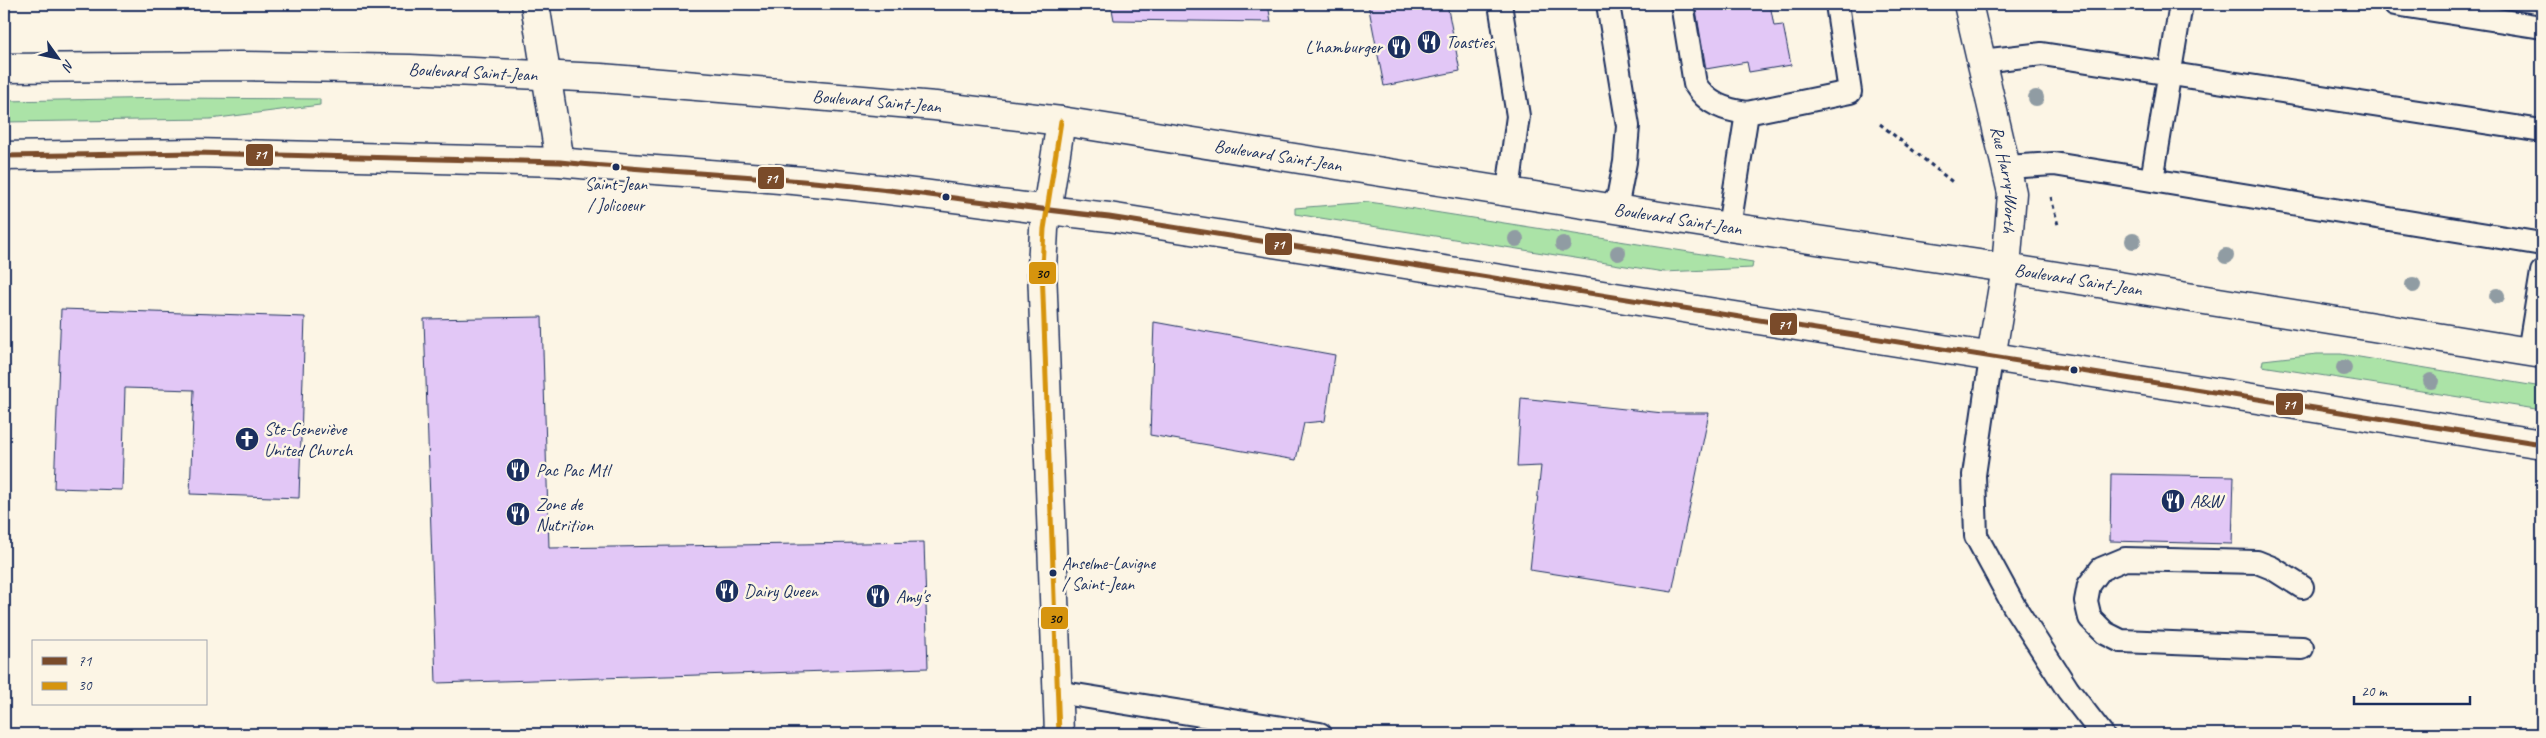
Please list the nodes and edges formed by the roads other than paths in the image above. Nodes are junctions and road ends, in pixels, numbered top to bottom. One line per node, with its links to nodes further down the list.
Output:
1 (535, 4): 13 (main road)
2 (1500, 4): 21 (lane)
3 (1608, 4): 22 (lane)
4 (1682, 4): 14 (lane)
5 (1837, 4): 14 (lane)
6 (1968, 4): 10 (main road, Rue Harry-Worth)
7 (2182, 4): 12 (lane)
8 (2395, 4): 9 (lane)
9 (2542, 27)
10 (1981, 61): 12 (lane); 19 (main road, Rue Harry-Worth)
11 (4, 68): 13 (main road, Boulevard Saint-Jean)
12 (2170, 73): 16 (lane); 20 (lane)
13 (545, 75): 15 (main road, Boulevard Saint-Jean); 18 (main road)
14 (1747, 113): 24 (lane)
15 (1061, 121): 21 (main road, Boulevard Saint-Jean); 23 (main road)
16 (2542, 130)
17 (4, 156): 18 (main road)
18 (560, 162): 23 (main road)
19 (2007, 167): 20 (lane); 26 (main road, Rue Harry-Worth)
20 (2152, 180): 25 (lane)
21 (1508, 191): 22 (main road, Boulevard Saint-Jean)
22 (1616, 209): 24 (main road, Boulevard Saint-Jean)
23 (1048, 210): 29 (main road); 33 (main road)
24 (1729, 227): 26 (main road, Boulevard Saint-Jean)
25 (2542, 244)
26 (2006, 268): 28 (main road, Boulevard Saint-Jean); 29 (main road, Rue Harry-Worth)
27 (2542, 272): 28 (lane)
28 (2536, 353)
29 (1991, 358): 30 (main road); 36 (lane)
30 (2542, 444)
31 (2302, 587): 32 (lane)
32 (2302, 648)
33 (1057, 692): 34 (main road); 35 (lane)
34 (1059, 734)
35 (1320, 734)
36 (2102, 734)

